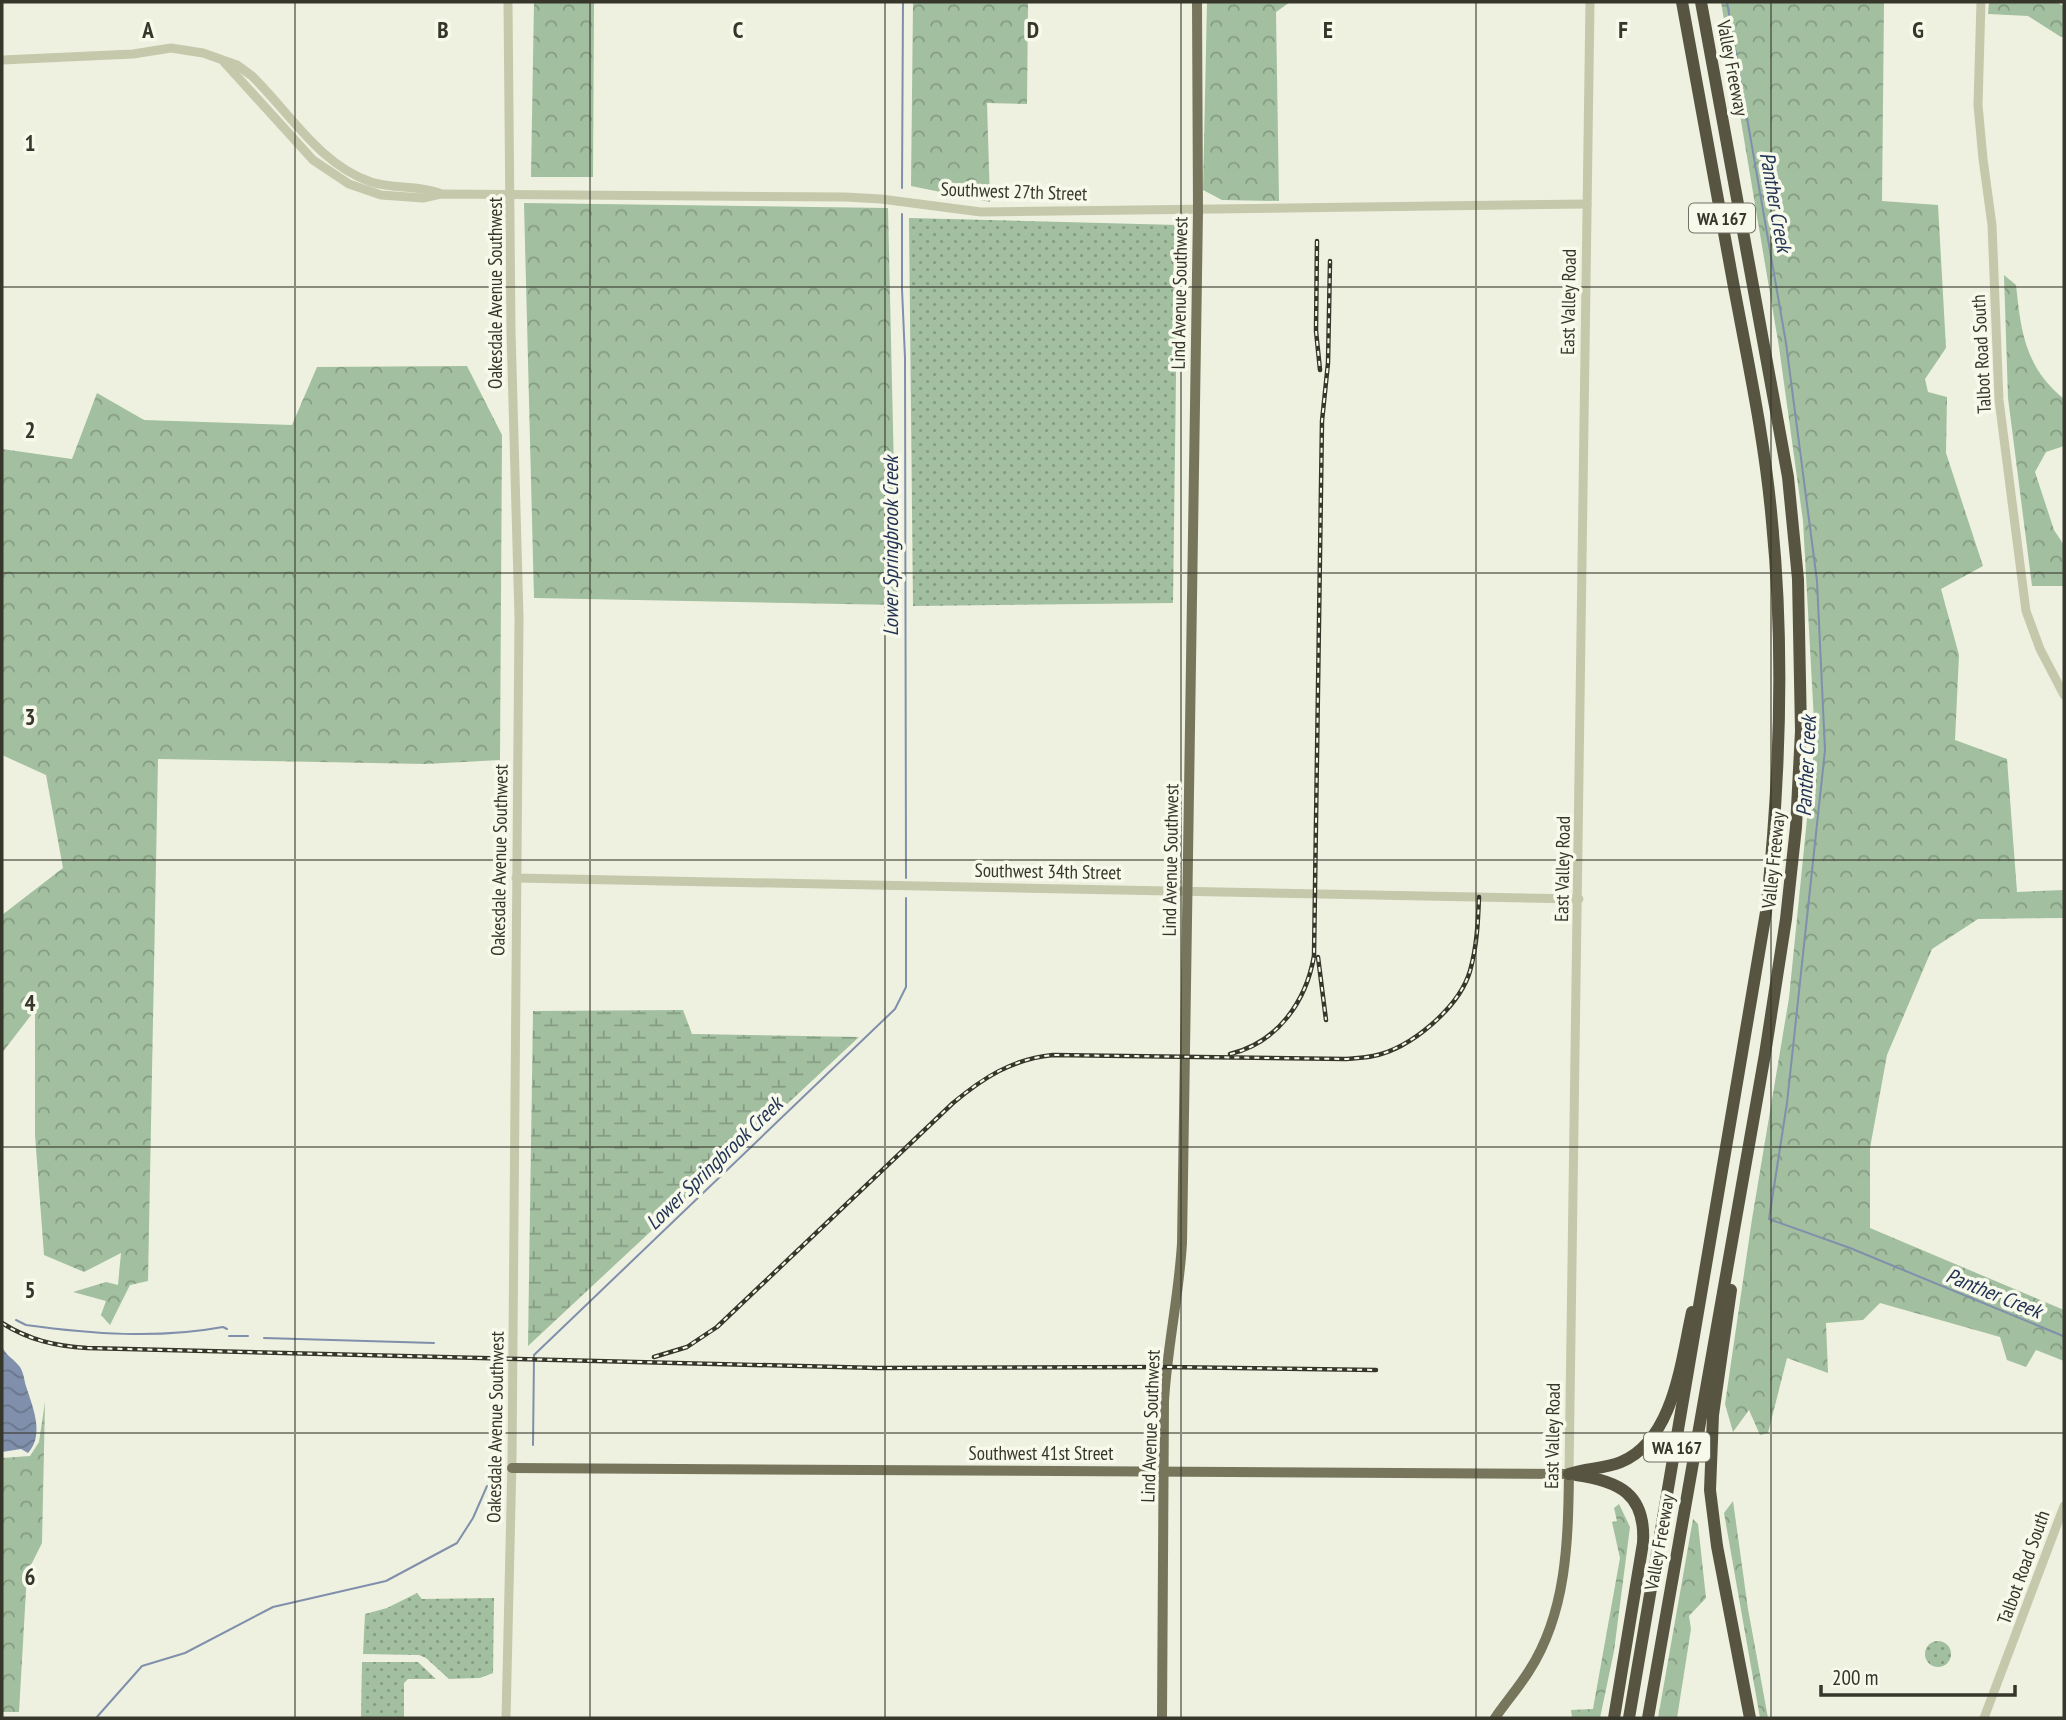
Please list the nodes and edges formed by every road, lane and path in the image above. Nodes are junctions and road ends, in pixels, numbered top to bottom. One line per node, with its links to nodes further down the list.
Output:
1 (508, 2): 8 (street, Oakesdale Avenue Southwest)
2 (1197, 2): 10 (main road, Lind Avenue Southwest)
3 (1590, 2): 9 (street, East Valley Road)
4 (1682, 2): 16 (highway, Valley Freeway / WA 167)
5 (1701, 2): 11 (highway, Valley Freeway / WA 167)
6 (1980, 2): 12 (street, Talbot Road South)
7 (2, 60): 8 (street, Southwest 27th Street)
8 (511, 194): 10 (street, Southwest 27th Street); 13 (street, Oakesdale Avenue Southwest)
9 (1587, 205): 10 (street, Southwest 27th Street); 15 (street, East Valley Road)
10 (1198, 211): 14 (main road, Lind Avenue Southwest)
11 (1784, 466): 17 (highway, Valley Freeway / WA 167); 27 (highway)
12 (2064, 695)
13 (516, 878): 14 (street, Southwest 34th Street); 18 (street, Oakesdale Avenue Southwest)
14 (1187, 891): 15 (street, Southwest 34th Street); 19 (main road, Lind Avenue Southwest)
15 (1579, 899): 20 (street, East Valley Road)
16 (1721, 1175): 20 (highway); 26 (highway, Valley Freeway / WA 167)
17 (1736, 1222): 27 (highway, Valley Freeway / WA 167); 28 (highway)
18 (512, 1468): 19 (main road, Southwest 41st Street); 22 (street, Oakesdale Avenue Southwest)
19 (1163, 1471): 20 (main road, Southwest 41st Street); 23 (main road, Lind Avenue Southwest)
20 (1569, 1474): 24 (main road, East Valley Road); 25 (highway)
21 (2064, 1506): 29 (street, Talbot Road South)
22 (506, 1718)
23 (1163, 1718)
24 (1495, 1718)
25 (1614, 1718)
26 (1629, 1718)
27 (1645, 1718)
28 (1750, 1718)
29 (1984, 1718)

